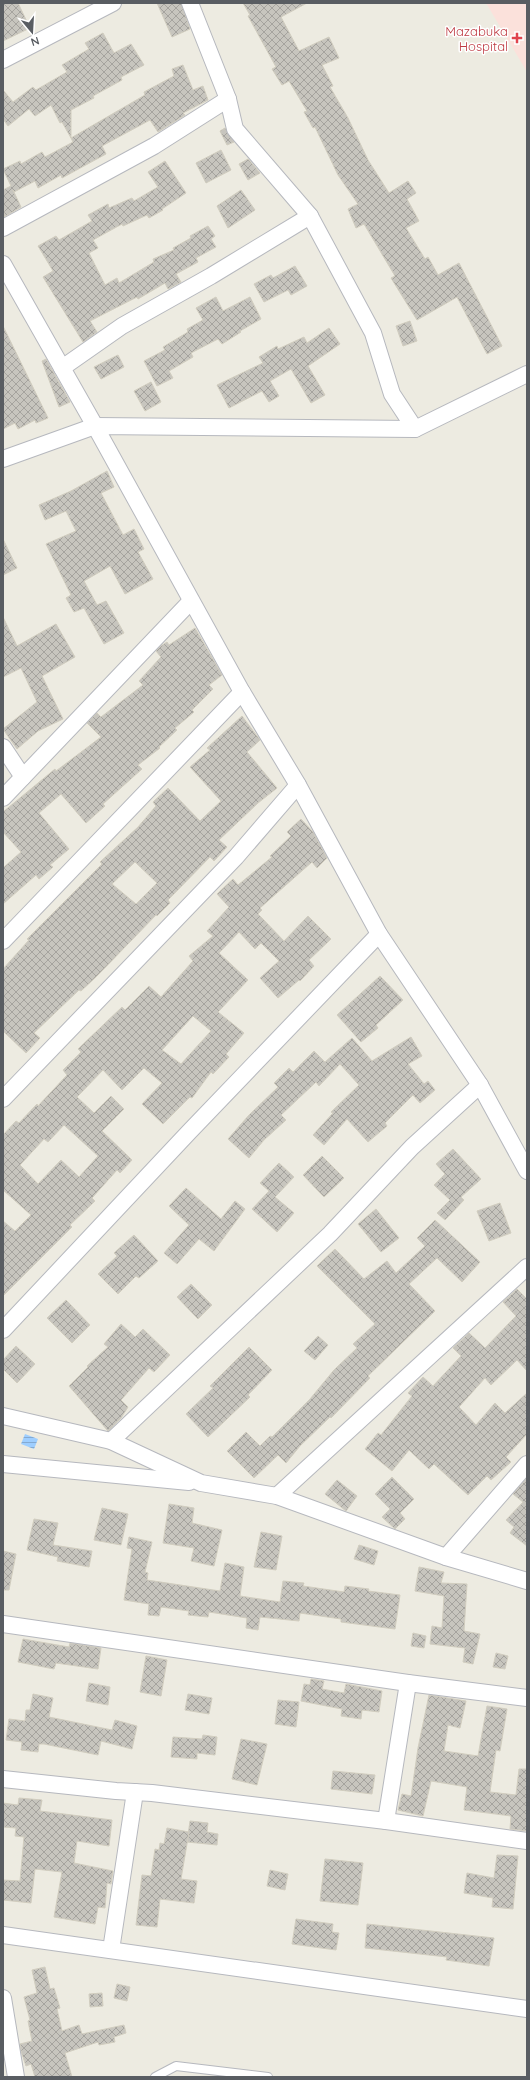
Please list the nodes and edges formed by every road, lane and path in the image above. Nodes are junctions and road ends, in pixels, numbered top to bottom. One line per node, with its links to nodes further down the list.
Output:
1 (113, 3): 3 (street)
2 (190, 3): 4 (street)
3 (3, 60)
4 (228, 99): 5 (street); 6 (street)
5 (310, 216): 8 (street); 11 (street)
6 (3, 228)
7 (3, 264): 8 (street)
8 (62, 368): 10 (street)
9 (527, 374): 11 (street)
10 (95, 426): 11 (street); 12 (street); 13 (street)
11 (415, 429)
12 (3, 460)
13 (191, 601): 14 (street); 16 (street)
14 (242, 692): 17 (street); 20 (street)
15 (3, 747): 16 (street)
16 (23, 777): 18 (street)
17 (298, 784): 19 (street); 22 (street)
18 (3, 798)
19 (379, 934): 21 (street); 25 (street)
20 (3, 941)
21 (480, 1085): 23 (street); 27 (street)
22 (3, 1099)
23 (527, 1171)
24 (527, 1267): 31 (street)
25 (3, 1330)
26 (3, 1416): 27 (street)
27 (111, 1442): 30 (street)
28 (3, 1464): 30 (street)
29 (527, 1464): 32 (street)
30 (201, 1483): 31 (street)
31 (277, 1496): 32 (street)
32 (446, 1557): 33 (street)
33 (527, 1581)
34 (3, 1624): 35 (street)
35 (408, 1682): 36 (street); 39 (street)
36 (527, 1698)
37 (3, 1779): 38 (street)
38 (135, 1792): 39 (street); 42 (street)
39 (386, 1821): 40 (street)
40 (527, 1842)
41 (3, 1935): 42 (street)
42 (111, 1950): 44 (street)
43 (3, 1998): 45 (street)
44 (527, 2009)
45 (16, 2077)
46 (155, 2077): 47 (lane)
47 (268, 2077)

